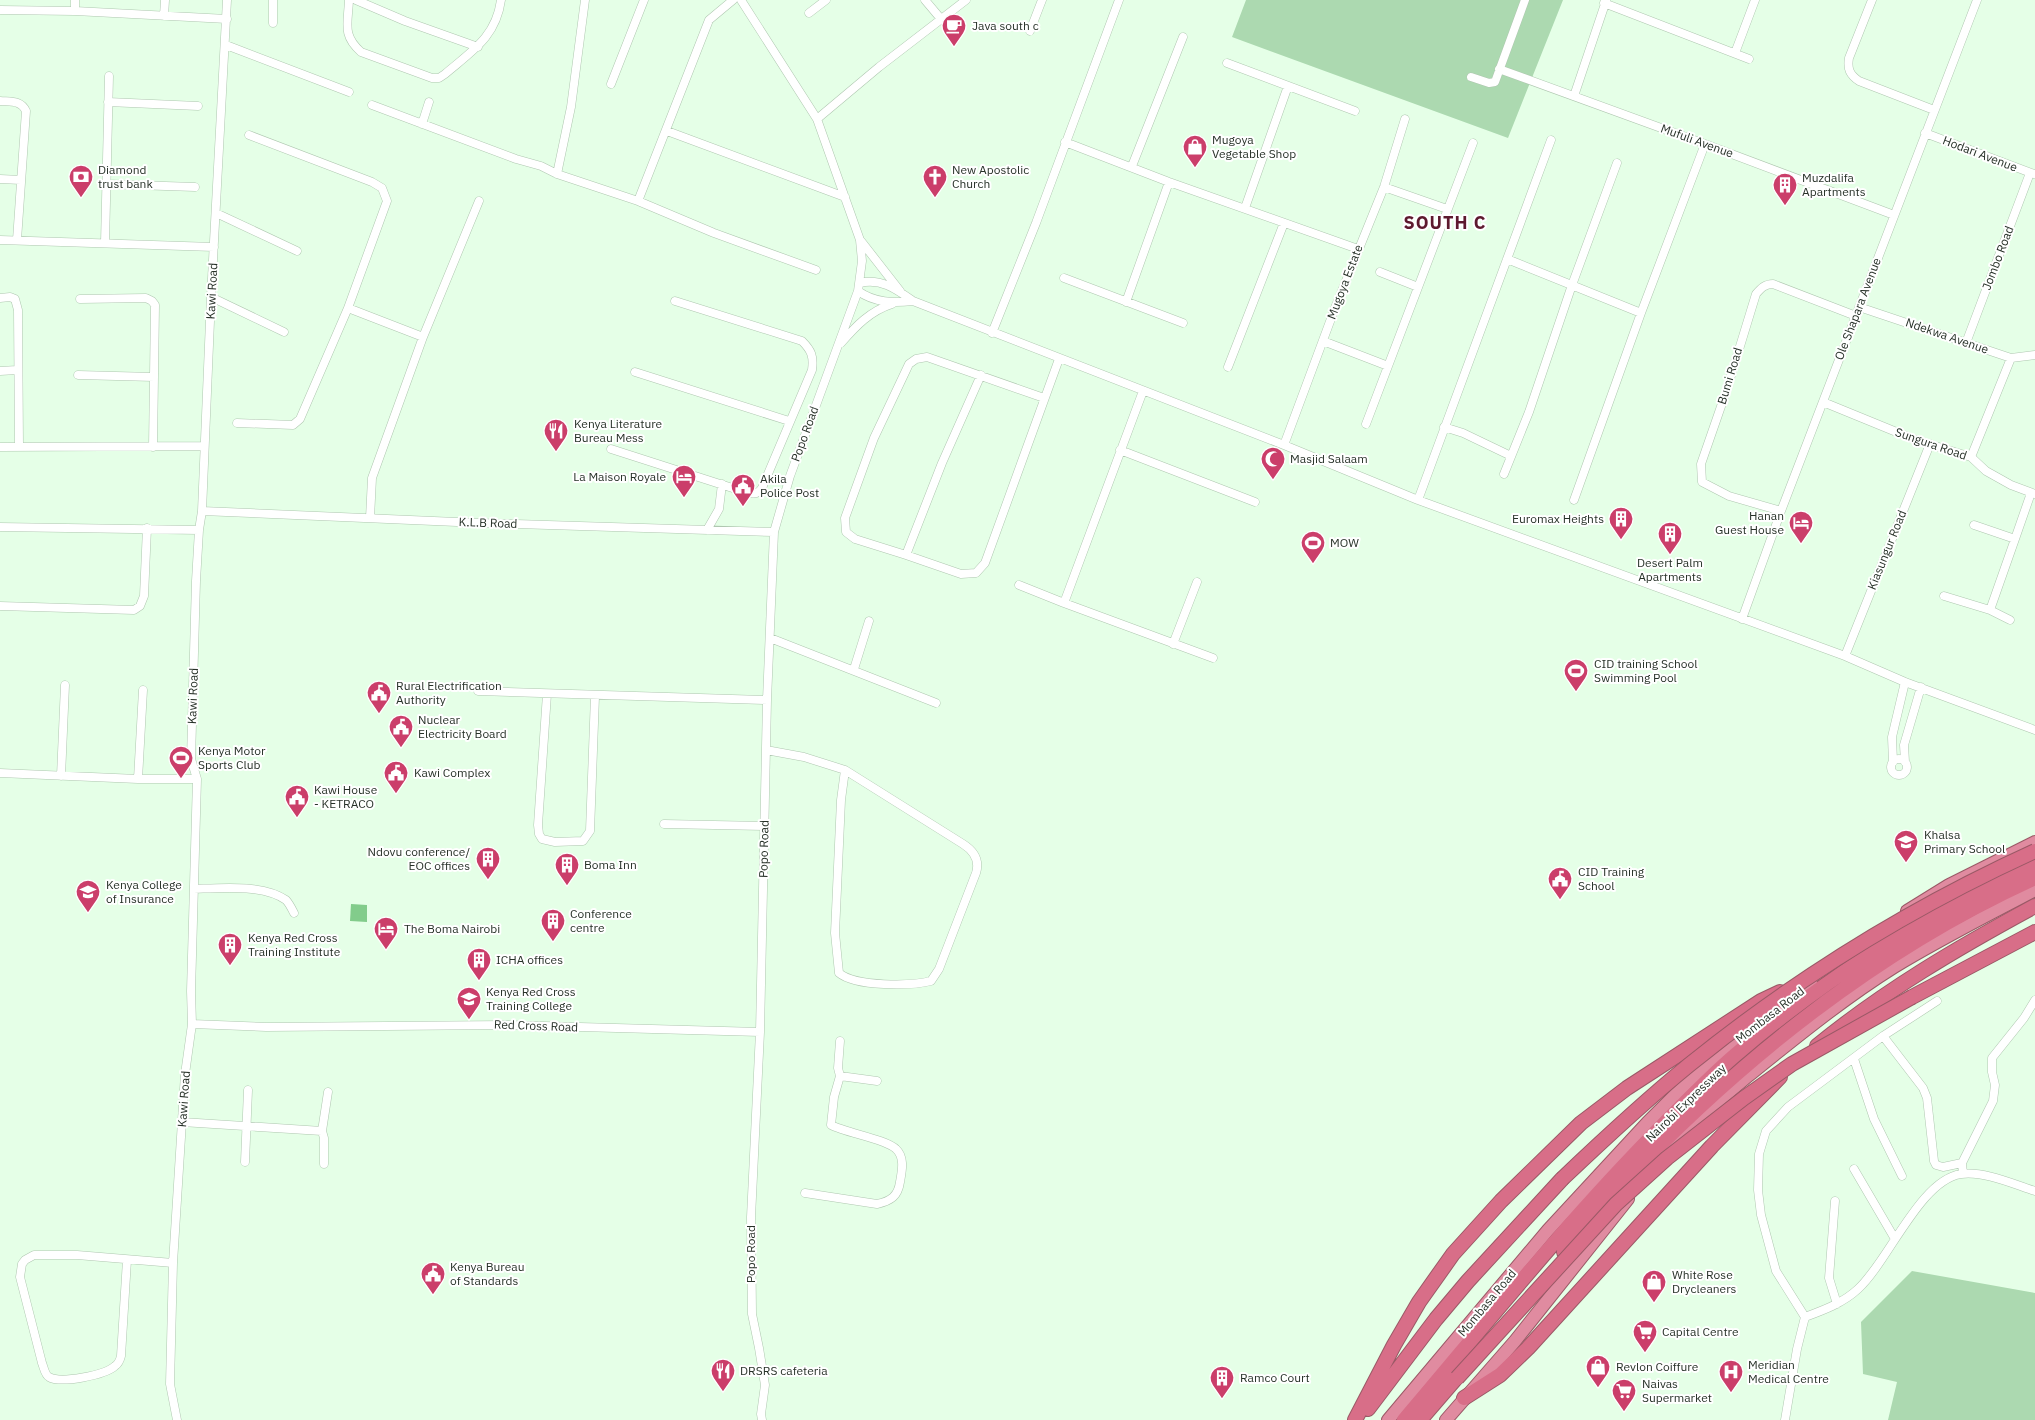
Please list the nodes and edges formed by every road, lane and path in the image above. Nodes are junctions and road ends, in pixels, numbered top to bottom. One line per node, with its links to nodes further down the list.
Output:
1 (75, 0): 23 (street)
2 (165, 0): 25 (street)
3 (227, 0): 26 (street, Kawi Road)
4 (274, 0): 28 (street)
5 (349, 0): 32 (street)
6 (356, 0): 32 (street)
7 (501, 0): 32 (street)
8 (585, 0): 62 (street)
9 (644, 0): 39 (street)
10 (733, 0): 53 (street)
11 (741, 0): 50 (street)
12 (826, 0): 24 (street)
13 (925, 0): 27 (street)
14 (966, 0): 27 (street)
15 (1042, 0): 29 (street)
16 (1119, 0): 57 (street)
17 (1525, 0): 36 (street)
18 (1754, 0): 33 (street)
19 (1872, 0): 48 (street)
20 (1977, 0): 48 (street, Ole Shapara Avenue)
21 (1605, 2): 33 (street); 42 (street)
22 (0, 10): 23 (street)
23 (75, 11): 25 (street)
24 (809, 14)
25 (164, 16): 26 (street)
26 (226, 19): 31 (street, Kawi Road)
27 (941, 19): 50 (street)
28 (273, 23)
29 (1030, 31)
30 (1182, 37): 61 (street)
31 (226, 45): 41 (street); 75 (street, Kawi Road)
32 (478, 47)
33 (1735, 53): 34 (street)
34 (1749, 59)
35 (1226, 63): 40 (street)
36 (1500, 69): 38 (street); 42 (street, Mufuli Avenue)
37 (109, 76): 44 (street)
38 (1471, 77)
39 (611, 84)
40 (1288, 86): 49 (street); 73 (street)
41 (349, 92)
42 (1574, 96): 59 (street, Mufuli Avenue)
43 (0, 101): 65 (street)
44 (108, 102): 47 (street); 67 (street)
45 (429, 102): 52 (street)
46 (372, 105): 52 (street)
47 (198, 106)
48 (1934, 110): 54 (street, Ole Shapara Avenue)
49 (1355, 112)
50 (817, 119): 70 (street)
51 (1405, 119): 69 (street, Mugoya Estate)
52 (422, 124): 62 (street)
53 (666, 131): 70 (street); 72 (street)
54 (1926, 133): 63 (street, Hodari Avenue); 76 (street, Ole Shapara Avenue)
55 (249, 135): 101 (street)
56 (1551, 140): 85 (street)
57 (1065, 142): 61 (street); 106 (street)
58 (1472, 144): 74 (street)
59 (1705, 144): 76 (street, Mufuli Avenue); 102 (street)
60 (1617, 163): 89 (street)
61 (1132, 166): 66 (street)
62 (557, 174): 72 (street)
63 (2033, 174): 109 (street, Jombo Road)
64 (0, 179): 65 (street)
65 (21, 180): 80 (street)
66 (1169, 182): 73 (street); 98 (street)
67 (106, 184): 68 (street); 81 (street)
68 (195, 187)
69 (1384, 187): 74 (street); 83 (street, Mugoya Estate)
70 (844, 197): 78 (street)
71 (478, 201): 107 (street)
72 (638, 201): 86 (street)
73 (1245, 208): 77 (street)
74 (1447, 210): 91 (street)
75 (216, 213): 82 (street, Kawi Road); 84 (street)
76 (1894, 215): 100 (street, Ole Shapara Avenue)
77 (1284, 223): 83 (street); 115 (street)
78 (858, 237): 90 (street, Popo Road); 92 (street)
79 (0, 240): 80 (street)
80 (17, 240): 81 (street)
81 (104, 243): 82 (street)
82 (214, 247): 93 (street, Kawi Road)
83 (1358, 249): 108 (street, Mugoya Estate)
84 (297, 251)
85 (1508, 259): 89 (street); 128 (street)
86 (816, 270)
87 (1380, 272): 91 (street)
88 (1064, 278): 98 (street)
89 (1572, 285): 102 (street); 137 (street)
90 (859, 287): 92 (street); 99 (street); 110 (street, Popo Road)
91 (1418, 287): 114 (street)
92 (900, 292): 97 (street)
93 (211, 297): 105 (street); 131 (street, Kawi Road)
94 (0, 298): 116 (street)
95 (80, 299): 121 (street)
96 (675, 301): 125 (street)
97 (913, 301): 99 (street); 106 (street)
98 (1126, 302): 104 (street)
99 (897, 303): 110 (street)
100 (1859, 307): 103 (street, Ole Shapara Avenue); 109 (street, Ndekwa Avenue)
101 (348, 308): 107 (street); 126 (street)
102 (1641, 313): 143 (street)
103 (1856, 316): 124 (street, Ole Shapara Avenue); 146 (street, Bumi Road)
104 (1183, 323)
105 (284, 332)
106 (992, 333): 112 (street)
107 (423, 337): 147 (street)
108 (1323, 341): 114 (street); 130 (street, Mugoya Estate)
109 (1966, 343): 113 (street, Ndekwa Avenue)
110 (837, 348): 153 (street, Popo Road)
111 (2035, 355): 113 (street, Ndekwa Avenue)
112 (1059, 358): 122 (street); 123 (street)
113 (2011, 358): 138 (street)
114 (1388, 366): 127 (street)
115 (1228, 367)
116 (17, 370): 117 (street); 132 (street)
117 (0, 371)
118 (635, 372): 125 (street)
119 (78, 375): 121 (street)
120 (981, 375): 123 (street); 155 (street); 155 (street)
121 (154, 377): 133 (street)
122 (1143, 391): 130 (street); 136 (street)
123 (1044, 398): 155 (street)
124 (1823, 402): 129 (street, Sungura Road); 146 (street, Ole Shapara Avenue)
125 (790, 422): 140 (street)
126 (236, 423)
127 (1366, 424)
128 (1444, 427): 137 (street); 142 (street)
129 (1930, 444): 138 (street, Sungura Road); 167 (street, Kiasungur Road)
130 (1284, 445): 142 (street)
131 (204, 446): 133 (street); 145 (street, Kawi Road)
132 (19, 447): 133 (street); 134 (street)
133 (153, 447)
134 (0, 448)
135 (611, 449): 140 (street)
136 (1120, 450): 144 (street); 159 (street)
137 (1511, 456): 139 (street)
138 (1971, 458): 141 (street, Sungura Road)
139 (1504, 474)
140 (722, 484): 152 (street)
141 (2033, 494): 154 (street)
142 (1418, 500): 162 (street)
143 (1574, 500)
144 (1255, 502)
145 (202, 510): 147 (street, K.L.B Road); 151 (street, Kawi Road)
146 (1781, 511): 162 (street, Ole Shapara Avenue)
147 (370, 518): 152 (street, K.L.B Road)
148 (1974, 525): 154 (street)
149 (0, 527): 150 (street)
150 (147, 528): 151 (street); 160 (street)
151 (199, 530): 187 (street, Kawi Road)
152 (707, 530): 153 (street, K.L.B Road)
153 (774, 532): 165 (street, Popo Road)
154 (2015, 539): 161 (street)
155 (906, 555)
156 (1197, 582): 166 (street)
157 (1019, 586): 159 (street)
158 (1944, 596): 161 (street)
159 (1064, 603): 166 (street)
160 (0, 606)
161 (1990, 610): 163 (street)
162 (1742, 619): 167 (street)
163 (2010, 620)
164 (869, 621): 169 (street)
165 (770, 638): 169 (street); 177 (street, Popo Road)
166 (1173, 644): 168 (street)
167 (1845, 656): 170 (street)
168 (1213, 658)
169 (854, 669): 178 (street)
170 (1905, 682): 172 (street); 181 (street)
171 (65, 685): 185 (street)
172 (1921, 687): 179 (street); 182 (street)
173 (143, 690): 186 (street)
174 (478, 691): 175 (street)
175 (547, 694): 176 (street); 176 (street)
176 (595, 696): 177 (street)
177 (767, 700): 180 (street, Popo Road)
178 (936, 703)
179 (2035, 730)
180 (766, 750): 183 (street); 189 (street, Popo Road)
181 (1893, 762): 182 (street); 182 (street)
182 (1905, 762)
183 (844, 770): 183 (street)
184 (0, 773): 185 (street)
185 (60, 776): 186 (street)
186 (138, 779): 187 (street)
187 (197, 779): 194 (street, Kawi Road)
188 (664, 824): 189 (street)
189 (765, 826): 203 (street, Popo Road)
190 (2035, 842): 199 (highway, Mombasa Road)
191 (2035, 851): 233 (highway, bridge)
192 (2035, 864): 235 (highway, Nairobi Expressway)
193 (2035, 878): 228 (highway, Nairobi Expressway, bridge)
194 (194, 889): 197 (street); 202 (street, Kawi Road)
195 (2035, 890): 229 (highway)
196 (2035, 906): 229 (highway)
197 (294, 913)
198 (2035, 932): 228 (highway, bridge)
199 (1831, 968): 232 (highway); 234 (highway, Mombasa Road)
200 (2035, 1000): 215 (street)
201 (1937, 1002): 204 (street)
202 (192, 1024): 203 (street, Red Cross Road); 211 (street, Kawi Road)
203 (760, 1032): 231 (street, Popo Road)
204 (1883, 1036): 206 (street); 215 (street)
205 (840, 1041): 207 (street)
206 (1854, 1059): 219 (street); 227 (street)
207 (840, 1076): 208 (street); 221 (street)
208 (877, 1081)
209 (248, 1090): 212 (street)
210 (328, 1092): 213 (street)
211 (182, 1122): 212 (street); 225 (street, Kawi Road)
212 (247, 1126): 213 (street); 214 (street)
213 (322, 1131): 216 (street)
214 (245, 1162)
215 (1962, 1163): 218 (street)
216 (324, 1164)
217 (1854, 1169): 223 (street)
218 (1963, 1174): 220 (street); 223 (street)
219 (1902, 1176)
220 (2035, 1191)
221 (805, 1194)
222 (1835, 1201): 226 (street)
223 (1895, 1240): 226 (street)
224 (127, 1260): 224 (street); 225 (street)
225 (173, 1263): 230 (street, Kawi Road)
226 (1837, 1304): 227 (street)
227 (1805, 1317): 238 (street)
228 (1457, 1378): 236 (highway, Nairobi Expressway)
229 (1464, 1398): 237 (highway)
230 (177, 1420)
231 (762, 1420)
232 (1355, 1420)
233 (1360, 1420)
234 (1388, 1420)
235 (1404, 1420)
236 (1420, 1420)
237 (1446, 1420)
238 (1785, 1420)

